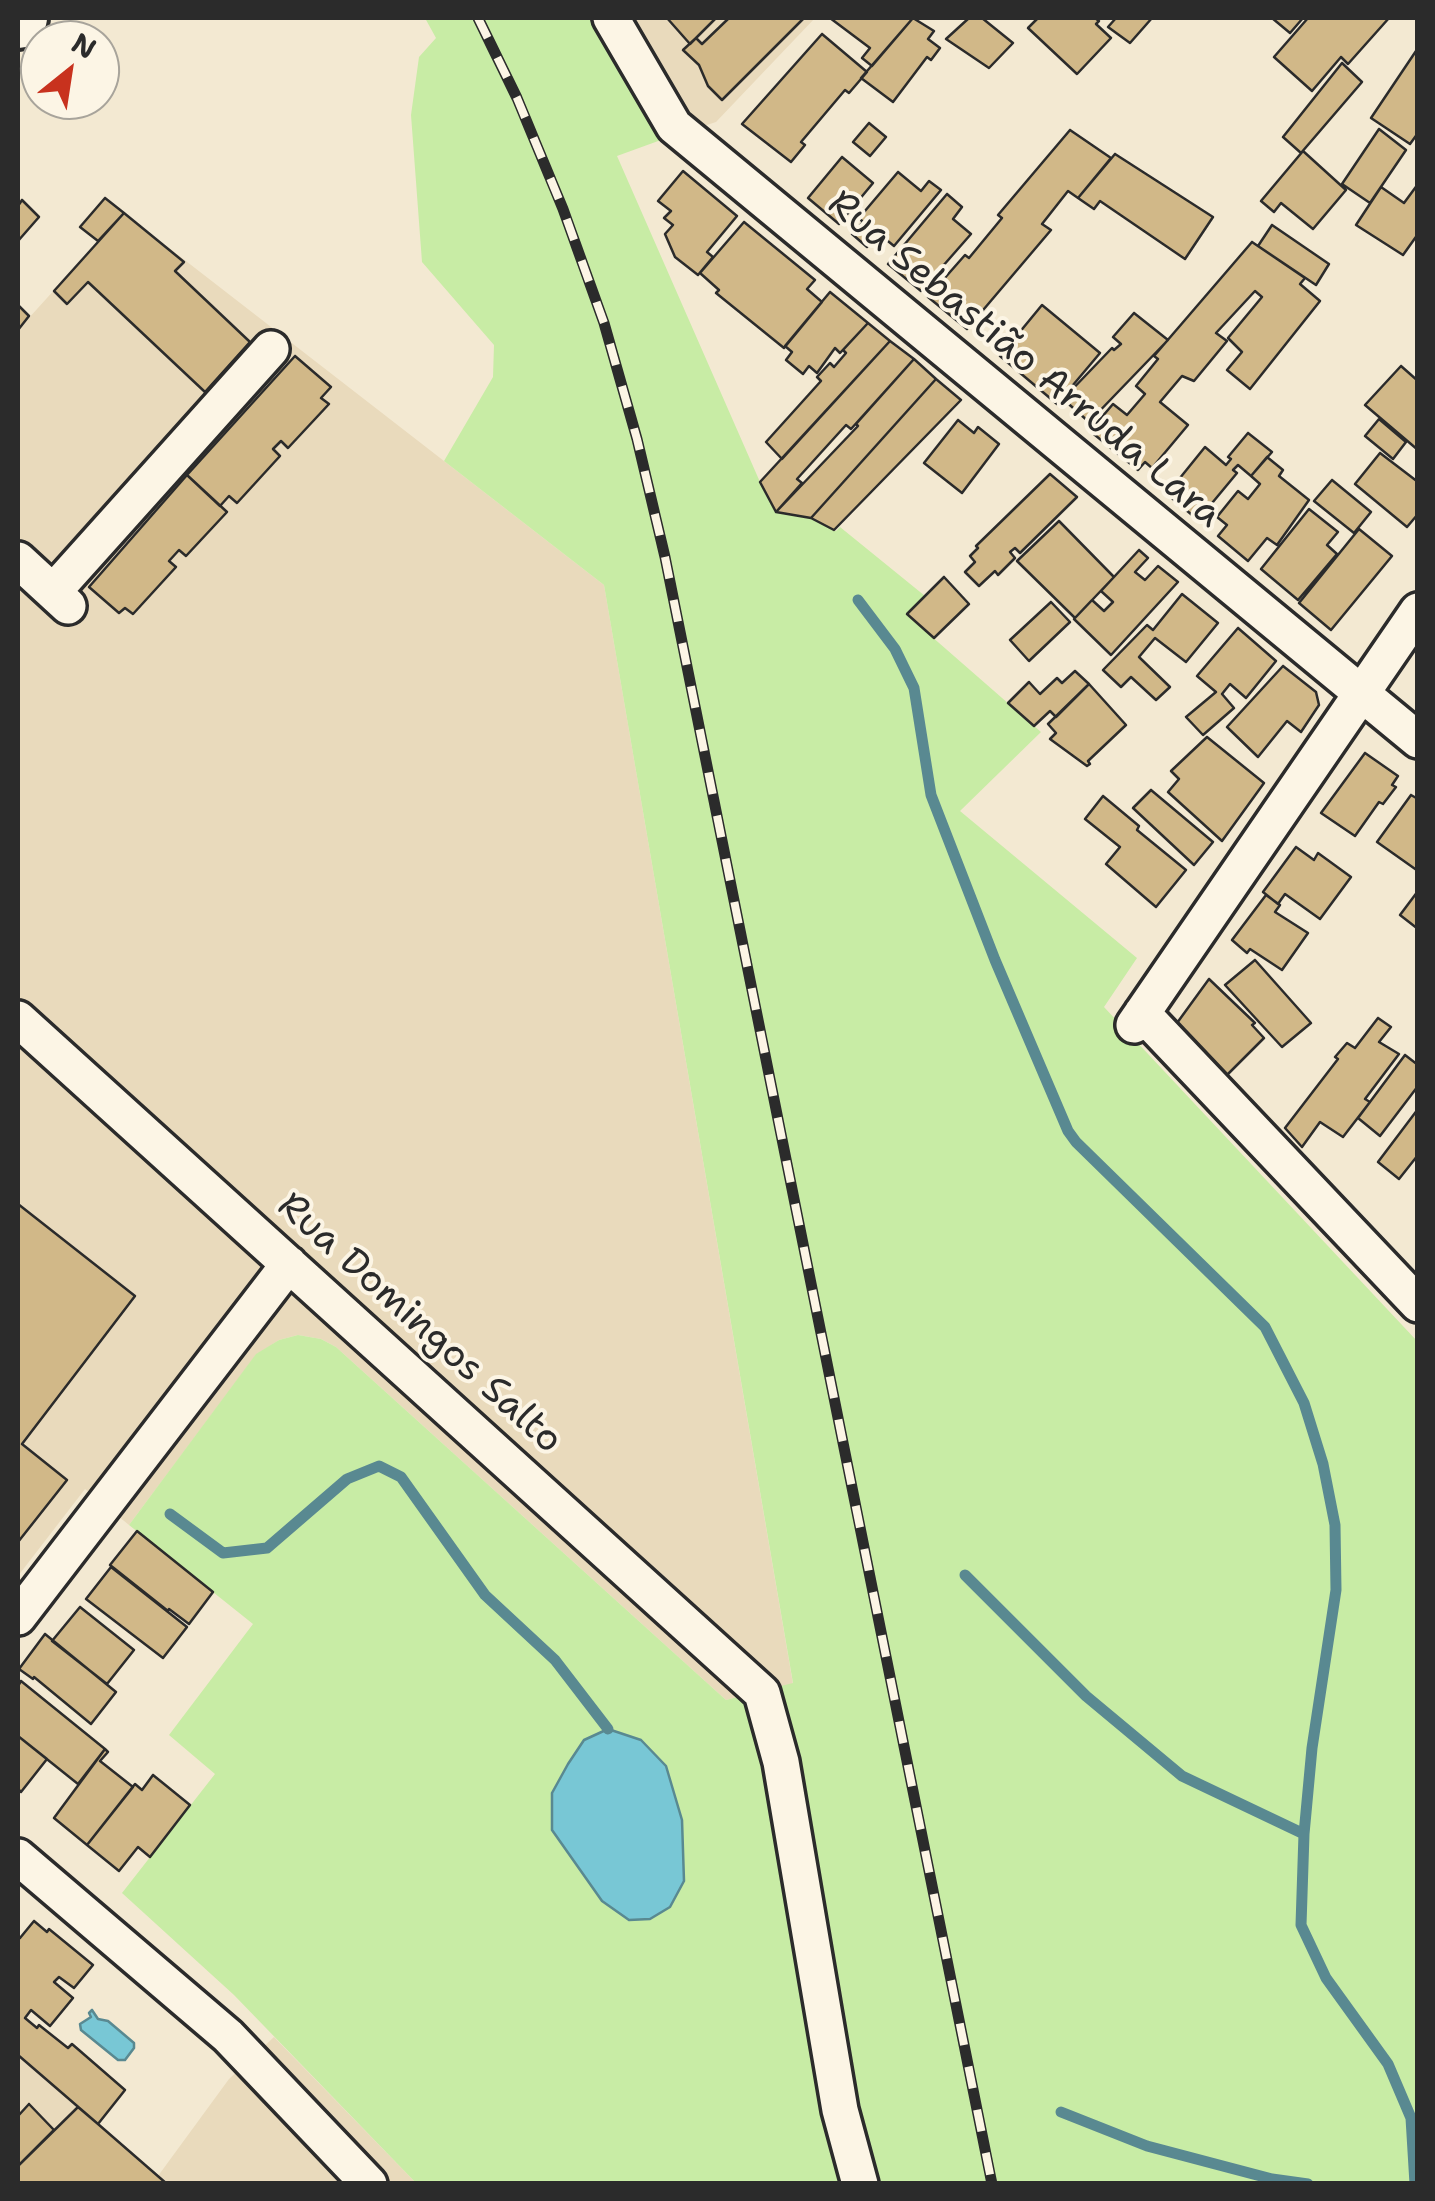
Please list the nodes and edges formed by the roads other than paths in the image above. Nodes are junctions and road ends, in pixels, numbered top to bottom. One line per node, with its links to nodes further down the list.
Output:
1 (611, 18): 5 (street, Rua Sebastião Arruda Lara)
2 (271, 349): 3 (street)
3 (18, 560)
4 (1418, 612): 5 (street)
5 (1361, 694): 6 (street, Rua Sebastião Arruda Lara); 9 (street)
6 (1418, 740)
7 (18, 1019): 8 (street, Rua Domingos Salto)
8 (289, 1264): 10 (street); 13 (street, Rua Domingos Salto)
9 (1418, 1304)
10 (18, 1617)
11 (18, 1858): 12 (street)
12 (369, 2184)
13 (860, 2184)

